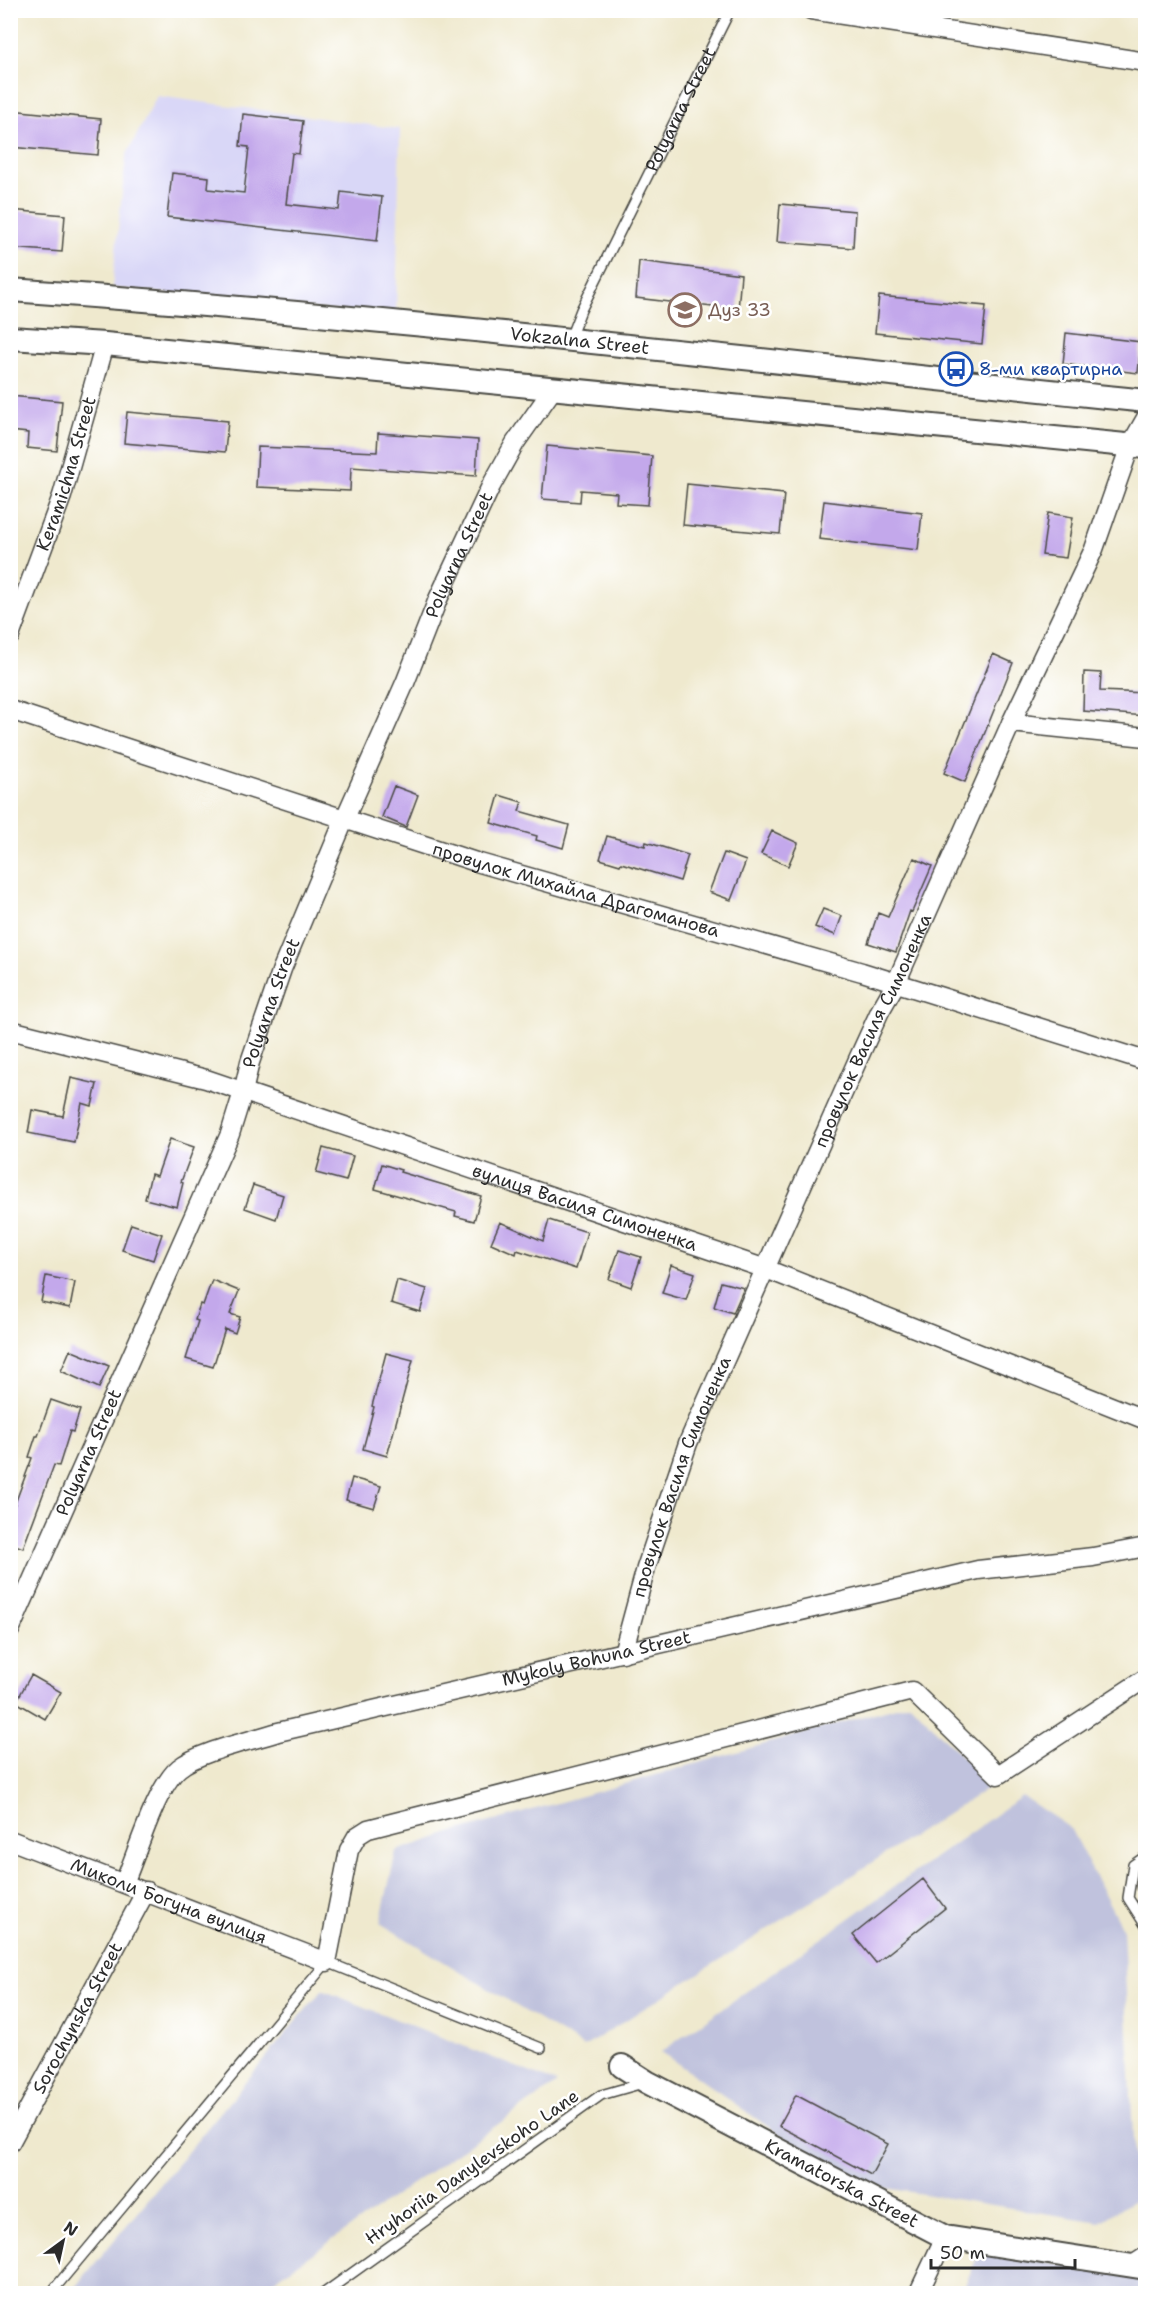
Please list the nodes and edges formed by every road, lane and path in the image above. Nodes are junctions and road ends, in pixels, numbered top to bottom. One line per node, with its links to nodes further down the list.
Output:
1 (730, 10): 6 (lane, Polyarna Street)
2 (811, 10): 3 (street)
3 (1146, 62)
4 (10, 290): 6 (street, Vokzalna Street)
5 (10, 338): 7 (street)
6 (569, 340): 9 (street, Vokzalna Street)
7 (105, 344): 8 (street); 12 (street, Keramichna Street)
8 (553, 389): 11 (street); 16 (street, Polyarna Street)
9 (1146, 401)
10 (1146, 418): 11 (street, провулок Василя Симоненка)
11 (1138, 446): 14 (street, провулок Василя Симоненка)
12 (10, 636)
13 (10, 710): 16 (street, провулок Михайла Драгоманова)
14 (1011, 723): 15 (street); 17 (street, провулок Василя Симоненка)
15 (1146, 737)
16 (345, 818): 17 (street, провулок Михайла Драгоманова); 20 (street, Polyarna Street)
17 (896, 983): 19 (street, провулок Михайла Драгоманова); 21 (street, провулок Василя Симоненка)
18 (10, 1030): 20 (street, вулиця Василя Симоненка)
19 (1146, 1060)
20 (243, 1092): 21 (street, вулиця Василя Симоненка); 24 (street, Polyarna Street)
21 (766, 1269): 22 (street, вулиця Василя Симоненка); 25 (street, провулок Василя Симоненка)
22 (1146, 1420)
23 (1146, 1547): 25 (street, Mykoly Bohuna Street)
24 (10, 1630)
25 (623, 1653): 29 (street, Mykoly Bohuna Street)
26 (1146, 1678): 32 (street)
27 (10, 1840): 29 (street, Миколи Богуна вулиця)
28 (1146, 1856): 31 (lane)
29 (124, 1883): 30 (street, Миколи Богуна вулиця)
30 (146, 1892): 32 (street, Миколи Богуна вулиця); 36 (street, Sorochynska Street)
31 (1146, 1926)
32 (327, 1962): 33 (lane); 40 (lane)
33 (541, 2048)
34 (622, 2066): 35 (street, Kramatorska Street)
35 (647, 2082): 37 (street, Kramatorska Street); 41 (lane, Hryhoriia Danylevskoho Lane)
36 (10, 2143)
37 (945, 2237): 39 (street, Kramatorska Street); 42 (street)
38 (1146, 2252): 39 (lane)
39 (1135, 2266)
40 (58, 2294)
41 (323, 2294)
42 (918, 2294)

